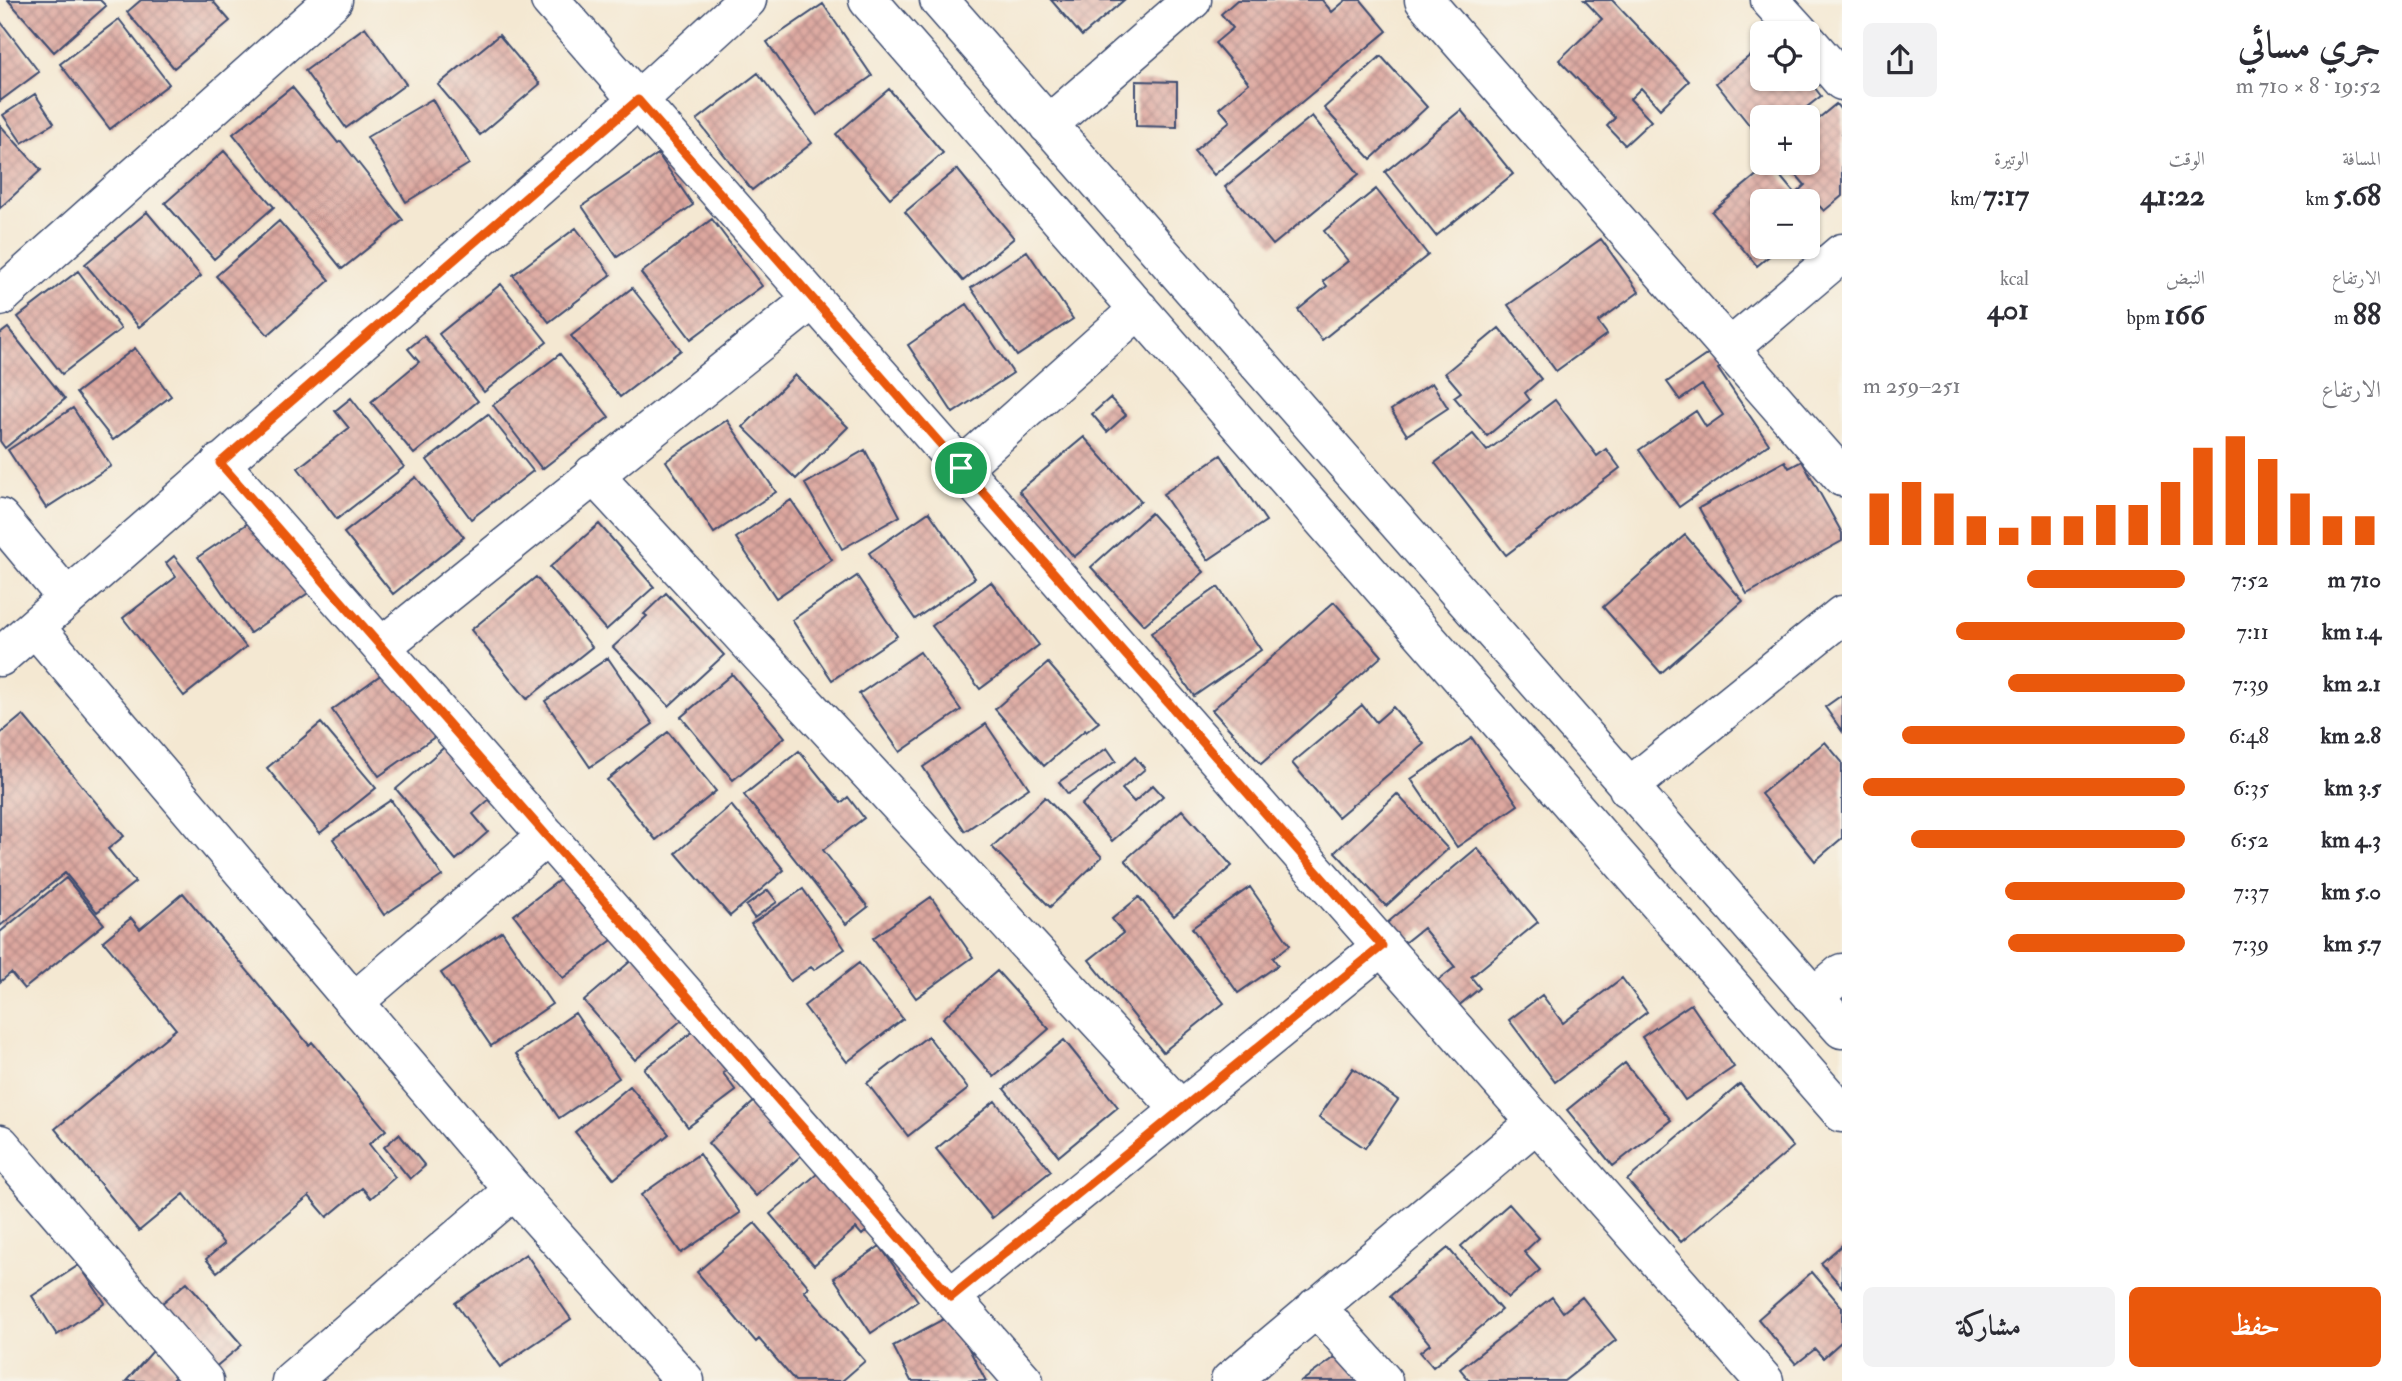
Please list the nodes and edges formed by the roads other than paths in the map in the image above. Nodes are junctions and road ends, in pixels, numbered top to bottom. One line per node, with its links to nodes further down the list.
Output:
1 (333, 0): 15 (street)
2 (550, 0): 12 (street)
3 (747, 0): 12 (street)
4 (869, 0): 17 (street)
5 (939, 0): 13 (street)
6 (1192, 0): 13 (street)
7 (1424, 0): 18 (street)
8 (1770, 0): 9 (street)
9 (1789, 21)
10 (1820, 55): 11 (street)
11 (1842, 80)
12 (638, 100): 16 (street); 19 (street)
13 (1048, 125): 29 (street)
14 (1842, 253): 18 (street)
15 (0, 297)
16 (813, 299): 20 (street); 21 (street)
17 (1139, 309): 20 (street); 37 (street)
18 (1730, 348): 22 (street)
19 (220, 463): 24 (street); 27 (street)
20 (961, 468): 31 (street)
21 (593, 474): 27 (street); 36 (street)
22 (1842, 477)
23 (0, 518): 24 (street)
24 (67, 598): 26 (street)
25 (1842, 615): 29 (street)
26 (35, 627): 28 (street); 34 (street)
27 (381, 647): 30 (street)
28 (0, 657)
29 (1629, 788): 33 (street)
30 (547, 836): 34 (street); 41 (street)
31 (1382, 946): 36 (street); 38 (street)
32 (1842, 973): 33 (street)
33 (1813, 997): 35 (street)
34 (354, 1002): 40 (street)
35 (1842, 1030)
36 (1180, 1109): 41 (street)
37 (1842, 1113)
38 (1536, 1122): 42 (street); 49 (street)
39 (0, 1144): 44 (street)
40 (514, 1190): 43 (street); 45 (street)
41 (951, 1297): 46 (street)
42 (1316, 1307): 47 (street); 48 (street)
43 (670, 1376)
44 (204, 1381)
45 (290, 1381)
46 (1024, 1381)
47 (1230, 1381)
48 (1382, 1381)
49 (1764, 1381)

